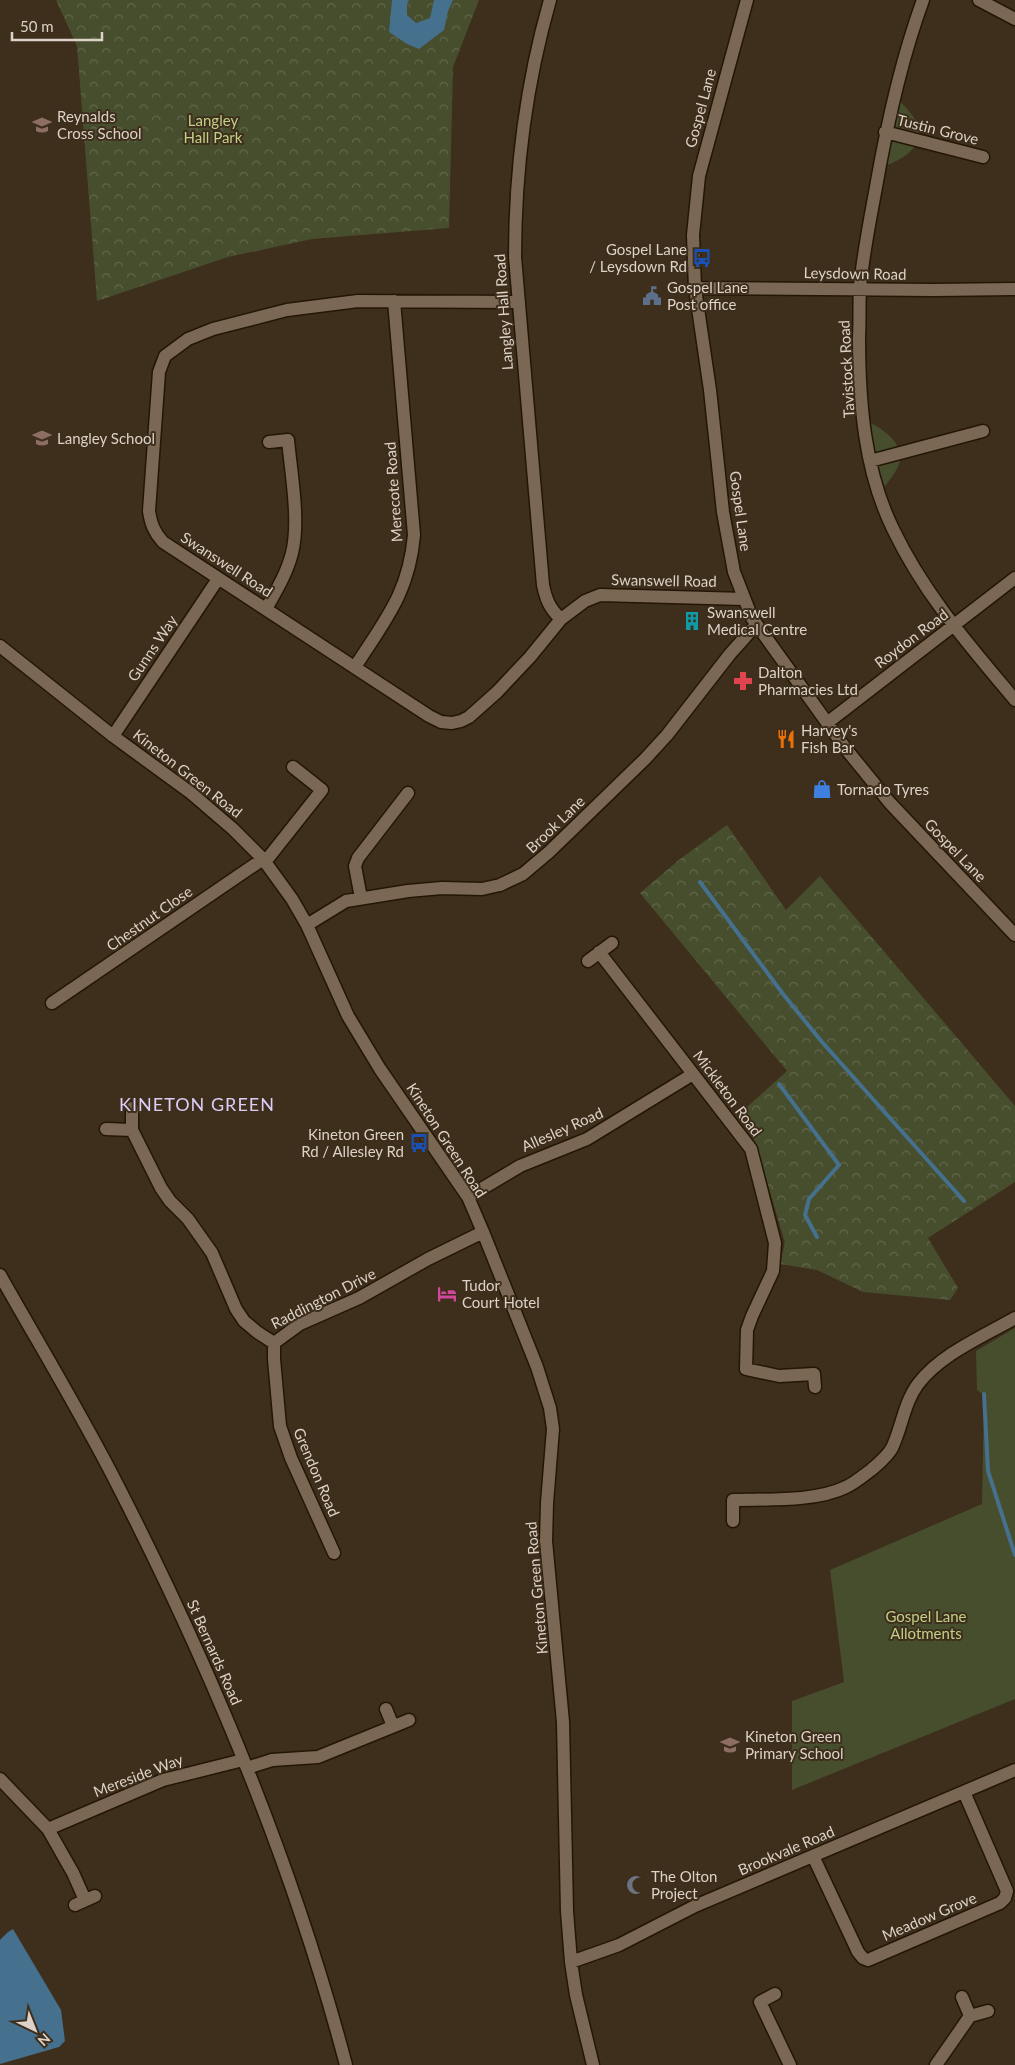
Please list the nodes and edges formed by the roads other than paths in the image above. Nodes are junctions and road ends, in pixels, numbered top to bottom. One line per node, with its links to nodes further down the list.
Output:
1 (550, 0): 12 (street, Langley Hall Road)
2 (747, 0): 8 (street, Gospel Lane)
3 (922, 0): 6 (street, Tavistock Road)
4 (979, 0): 5 (street)
5 (1015, 19)
6 (885, 132): 7 (street, Tustin Grove); 9 (street, Tavistock Road)
7 (983, 157)
8 (695, 288): 9 (street, Leysdown Road); 18 (street, Gospel Lane)
9 (860, 289): 10 (street, Leysdown Road); 15 (street, Tavistock Road)
10 (1015, 289)
11 (394, 301): 12 (street, Swanswell Road); 17 (street, Swanswell Road); 24 (street, Merecote Road)
12 (518, 302): 20 (street, Langley Hall Road)
13 (983, 430): 15 (street)
14 (269, 442): 19 (street)
15 (870, 460): 22 (street, Tavistock Road)
16 (1015, 578): 22 (street, Roydon Road)
17 (218, 579): 19 (street, Swanswell Road); 27 (street, Gunns Way)
18 (744, 599): 20 (street, Swanswell Road); 21 (street, Gospel Lane)
19 (266, 609): 24 (street, Swanswell Road)
20 (561, 619): 24 (street, Swanswell Road)
21 (756, 625): 26 (street, Gospel Lane); 31 (street, Brook Lane)
22 (953, 626): 25 (street, Tavistock Road); 26 (street, Roydon Road)
23 (0, 646): 27 (street, Kineton Green Road)
24 (355, 667)
25 (1015, 700)
26 (827, 723): 33 (street, Gospel Lane)
27 (113, 736): 30 (street, Kineton Green Road)
28 (293, 767): 30 (street, Chestnut Close)
29 (408, 793): 31 (street)
30 (264, 860): 32 (street, Kineton Green Road); 37 (street, Chestnut Close)
31 (361, 898): 32 (street, Brook Lane)
32 (307, 925): 42 (street, Kineton Green Road)
33 (1015, 934)
34 (612, 943): 35 (street)
35 (599, 952): 36 (street); 38 (street, Mickleton Road)
36 (588, 961)
37 (52, 1003)
38 (693, 1074): 42 (street, Allesley Road); 47 (street, Mickleton Road)
39 (132, 1108): 41 (street, Raddington Drive)
40 (106, 1129): 41 (street)
41 (132, 1130): 46 (street, Raddington Drive)
42 (468, 1197): 43 (street, Kineton Green Road)
43 (484, 1232): 46 (street, Raddington Drive); 60 (street, Kineton Green Road)
44 (0, 1275): 53 (street, St Bernards Road)
45 (1015, 1318): 48 (street)
46 (274, 1342): 49 (street, Grendon Road)
47 (814, 1387)
48 (733, 1521)
49 (334, 1553)
50 (386, 1708): 52 (street)
51 (409, 1720): 52 (street, Mereside Way)
52 (393, 1726): 53 (street, Mereside Way)
53 (246, 1765): 57 (street, Mereside Way); 65 (street, St Bernards Road)
54 (1015, 1770): 56 (street, Brookvale Road)
55 (0, 1779): 57 (street)
56 (964, 1792): 58 (street, Brookvale Road); 58 (street, Meadow Grove)
57 (48, 1829): 59 (street)
58 (813, 1856): 60 (street, Brookvale Road)
59 (85, 1900)
60 (571, 1962): 66 (street, Kineton Green Road)
61 (775, 1994): 67 (street)
62 (962, 1997): 64 (street)
63 (988, 2010): 64 (street)
64 (970, 2016): 68 (street)
65 (346, 2065)
66 (593, 2065)
67 (790, 2065)
68 (936, 2065)

